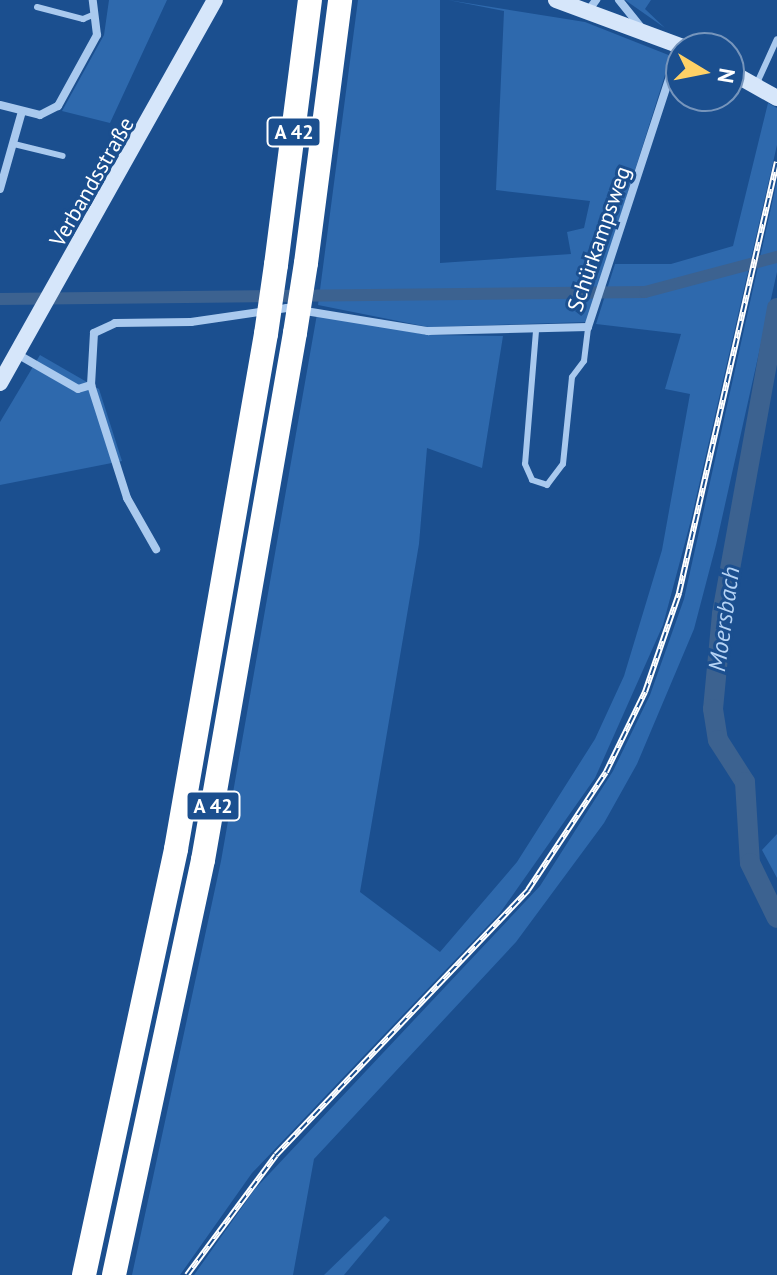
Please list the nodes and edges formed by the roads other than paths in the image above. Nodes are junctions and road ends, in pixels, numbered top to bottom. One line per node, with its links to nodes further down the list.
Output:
1 (93, 0): 9 (street)
2 (215, 0): 24 (main road, Verbandsstraße)
3 (310, 0): 28 (highway, A 42, bridge)
4 (340, 0): 29 (highway, A 42, bridge)
5 (556, 0): 7 (main road)
6 (619, 0): 10 (street)
7 (588, 3): 10 (main road)
8 (37, 7): 9 (lane)
9 (95, 14): 18 (street)
10 (640, 26): 11 (main road)
11 (665, 38)
12 (777, 39): 14 (lane)
13 (745, 80): 14 (main road)
14 (756, 86): 15 (main road)
15 (777, 98)
16 (665, 100): 22 (street, Schürkampsweg)
17 (0, 105): 18 (street)
18 (22, 111): 19 (street)
19 (14, 144): 20 (lane); 21 (street)
20 (63, 156)
21 (0, 189)
22 (588, 327): 23 (street, Schürkampsweg); 23 (lane)
23 (536, 331): 26 (street, Schürkampsweg)
24 (17, 354): 25 (main road, Verbandsstraße); 26 (street)
25 (0, 383)
26 (91, 385): 27 (street, Schürkampsweg)
27 (156, 549)
28 (84, 1275)
29 (114, 1275)

